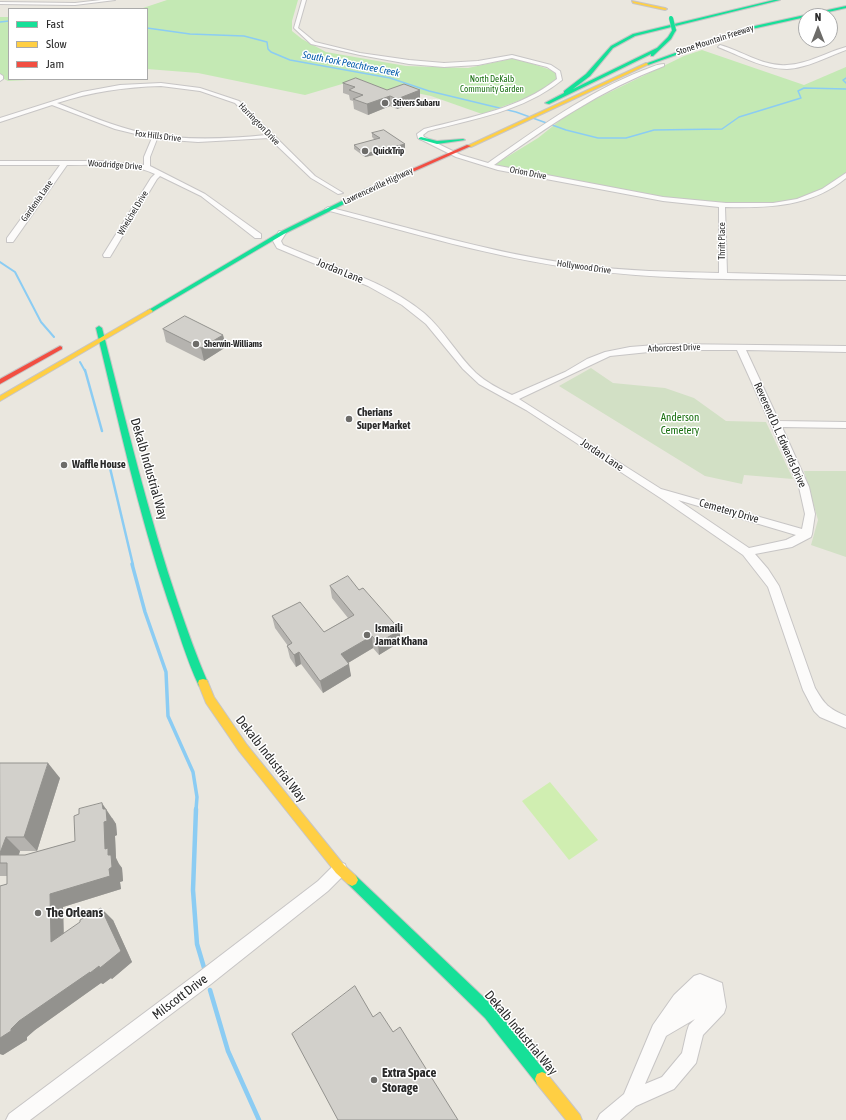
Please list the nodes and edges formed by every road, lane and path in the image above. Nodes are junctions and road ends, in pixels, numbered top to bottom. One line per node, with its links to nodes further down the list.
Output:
1 (54, 0): 8 (street)
2 (113, 0): 8 (street)
3 (304, 0): 21 (street)
4 (778, 0): 16 (main road, Stone Mountain Freeway)
5 (633, 2): 7 (main road)
6 (0, 4): 8 (street)
7 (664, 4): 11 (main road, Lawrenceville Highway, bridge)
8 (50, 5)
9 (846, 7): 14 (main road, Stone Mountain Freeway)
10 (720, 46): 12 (street)
11 (660, 48): 14 (main road, Lawrenceville Highway); 16 (main road, Lawrenceville Highway)
12 (846, 48)
13 (662, 66): 28 (street)
14 (590, 89): 18 (main road, Lawrenceville Highway)
15 (52, 103): 17 (street, Harrington Drive); 19 (street, Harrington Drive); 20 (street, Fox Hills Drive)
16 (547, 103): 18 (main road, Lawrenceville Highway)
17 (0, 120)
18 (516, 121): 22 (main road, Lawrenceville Highway); 24 (main road, Lawrenceville Highway)
19 (270, 136): 20 (street, Fox Hills Drive); 32 (street, Harrington Drive)
20 (155, 137): 29 (street)
21 (420, 138): 22 (main road); 23 (street, Orion Drive); 25 (main road)
22 (463, 140): 23 (main road, Lawrenceville Highway)
23 (442, 149): 24 (street, Orion Drive); 25 (main road, Lawrenceville Highway)
24 (452, 153): 28 (street, Orion Drive); 33 (main road, Lawrenceville Highway)
25 (422, 155): 32 (main road, Lawrenceville Highway)
26 (0, 163): 27 (street, Woodridge Drive)
27 (65, 163): 29 (street, Woodridge Drive); 38 (street, Gardenia Lane)
28 (489, 165): 34 (street, Orion Drive)
29 (147, 167): 30 (street, Woodridge Drive)
30 (160, 173): 37 (street, Woodridge Drive); 41 (street, Whelchel Drive)
31 (846, 175): 34 (street, Orion Drive)
32 (347, 189): 33 (main road, Lawrenceville Highway)
33 (325, 206): 36 (main road, Lawrenceville Highway); 43 (street, Hollywood Drive)
34 (722, 207): 43 (street, Thrift Place)
35 (304, 211): 37 (main road)
36 (282, 233): 39 (street, Jordan Lane); 40 (main road, Lawrenceville Highway)
37 (258, 236): 42 (main road)
38 (10, 240)
39 (289, 250): 40 (street, Jordan Lane); 51 (street, Jordan Lane)
40 (247, 253): 46 (main road, Lawrenceville Highway)
41 (107, 255)
42 (225, 256)
43 (723, 275): 44 (street, Hollywood Drive)
44 (846, 278)
45 (110, 321): 46 (main road, Dekalb Industrial Way)
46 (102, 338): 52 (main road, Lawrenceville Highway); 59 (main road, Dekalb Industrial Way)
47 (68, 343): 50 (main road)
48 (740, 348): 49 (street, Arborcrest Drive); 51 (street, Arborcrest Drive); 53 (street, Reverend D. L. Edwards Drive)
49 (846, 349)
50 (0, 382)
51 (513, 398): 55 (street, Jordan Lane)
52 (0, 399)
53 (775, 424): 54 (street); 56 (street, Reverend D. L. Edwards Drive)
54 (846, 424)
55 (651, 488): 56 (street, Cemetery Drive); 57 (street, Jordan Lane)
56 (807, 534): 57 (street)
57 (747, 552): 58 (street, Jordan Lane)
58 (846, 722)
59 (340, 869): 61 (street, Milscott Drive); 62 (main road, Dekalb Industrial Way)
60 (630, 1100): 60 (street); 63 (street)
61 (15, 1120)
62 (575, 1120)
63 (606, 1120)

